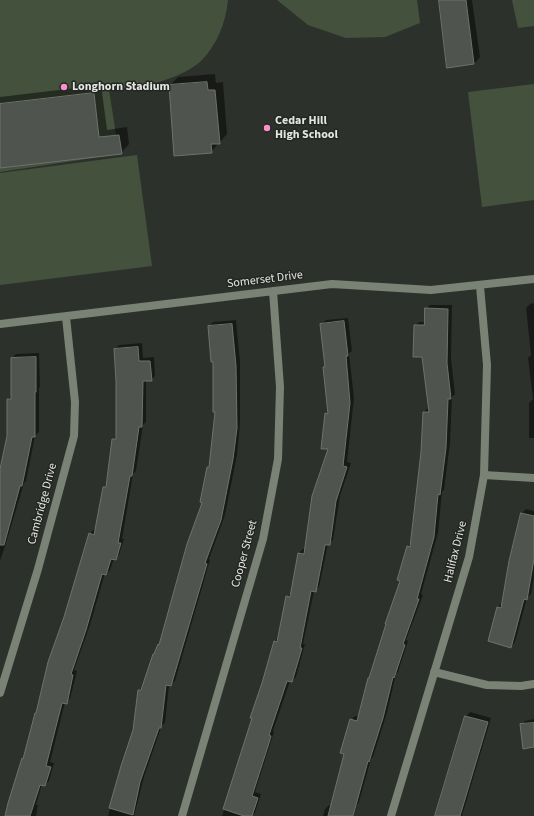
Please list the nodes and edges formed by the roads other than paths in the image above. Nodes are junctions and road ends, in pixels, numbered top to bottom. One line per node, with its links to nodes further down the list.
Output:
1 (534, 279): 2 (street, Somerset Drive)
2 (480, 286): 3 (street, Somerset Drive); 6 (street, Halifax Drive)
3 (273, 291): 4 (street, Somerset Drive); 11 (street, Cooper Street)
4 (66, 317): 5 (street, Somerset Drive); 10 (street, Cambridge Drive)
5 (0, 324)
6 (484, 475): 7 (street); 8 (street, Halifax Drive)
7 (534, 478)
8 (434, 672): 9 (street); 12 (street, Halifax Drive)
9 (534, 684)
10 (0, 693)
11 (182, 816)
12 (391, 816)

